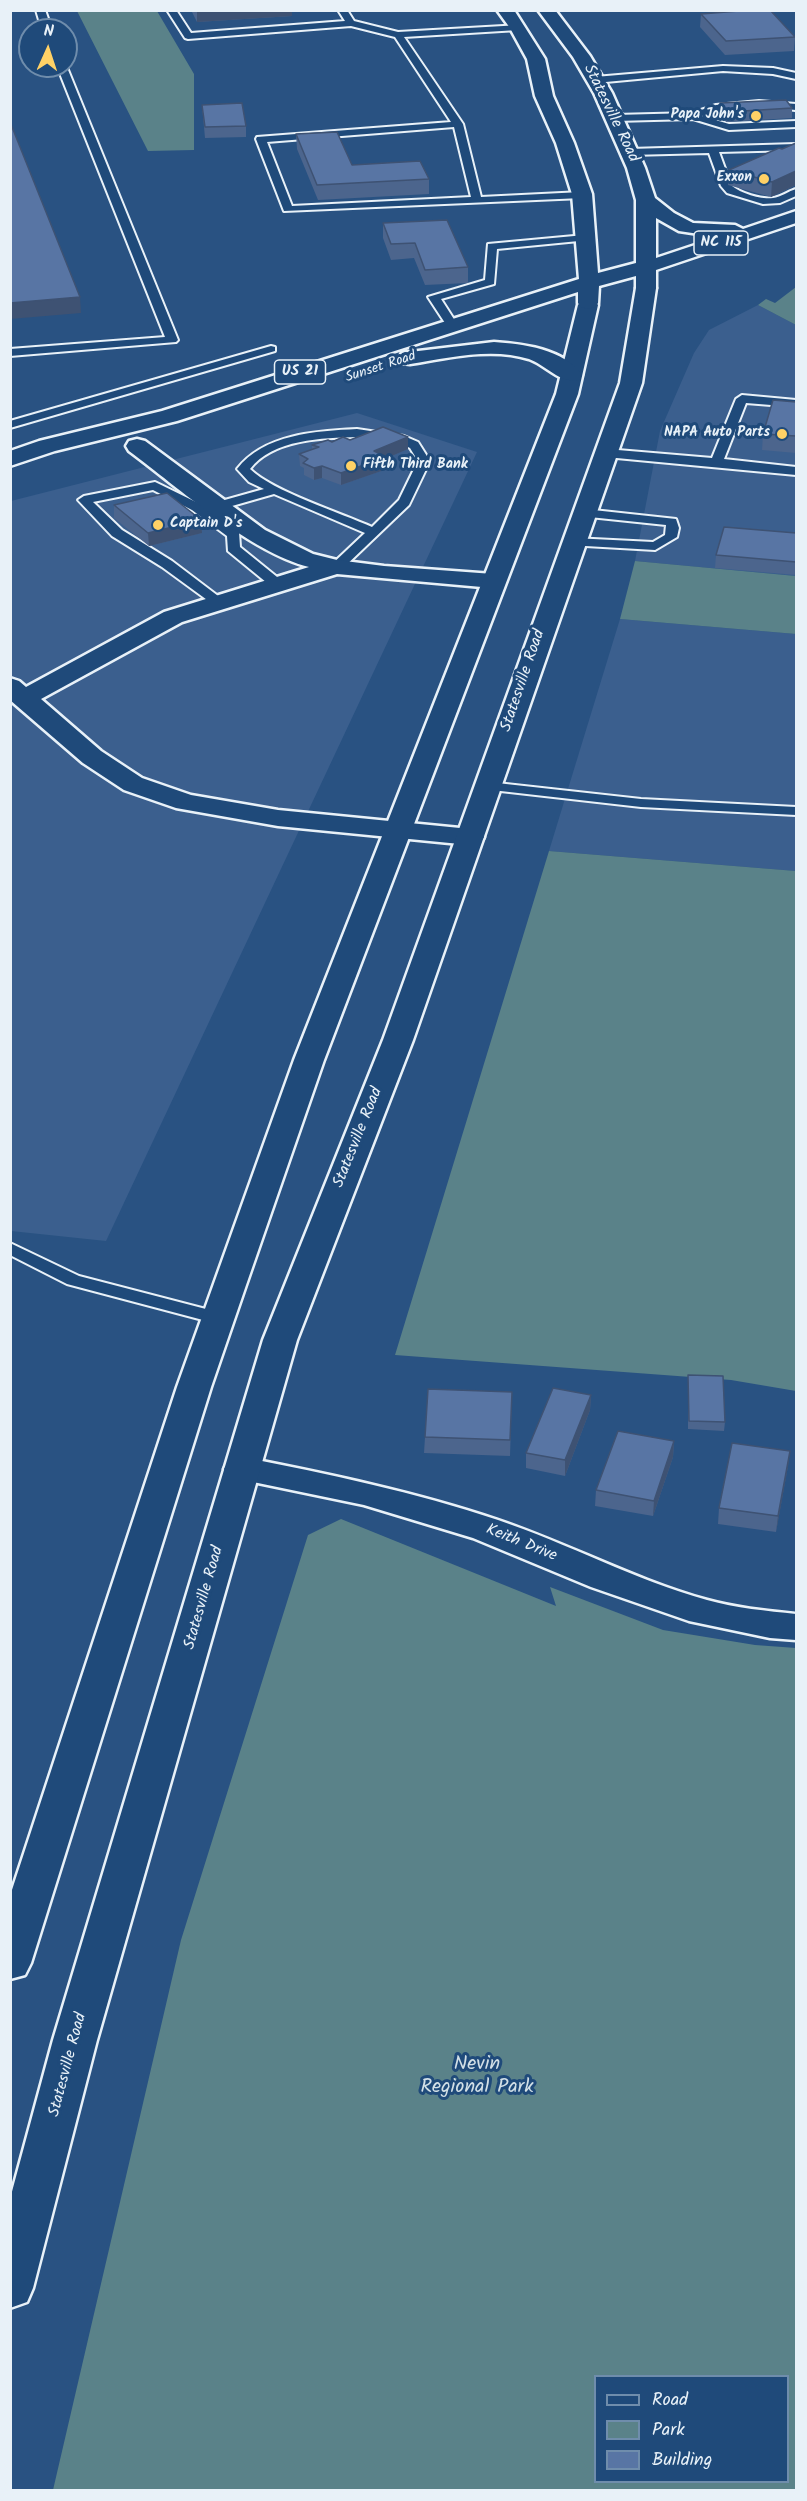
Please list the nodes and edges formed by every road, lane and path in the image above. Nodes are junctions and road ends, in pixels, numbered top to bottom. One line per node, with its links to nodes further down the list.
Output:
1 (171, 10): 5 (lane)
2 (342, 10): 5 (lane)
3 (506, 10): 7 (main road, Statesville Road)
4 (546, 10): 6 (main road, Statesville Road)
5 (351, 23): 8 (lane)
6 (558, 25): 7 (main road); 11 (main road, Statesville Road)
7 (518, 27): 8 (lane); 21 (main road, Statesville Road)
8 (398, 35): 15 (lane)
9 (796, 76): 11 (lane)
10 (67, 78): 32 (lane)
11 (595, 80): 14 (main road, Statesville Road)
12 (796, 107): 13 (lane)
13 (694, 116): 14 (lane); 16 (lane)
14 (615, 118): 19 (main road, Statesville Road)
15 (458, 124): 23 (lane); 23 (lane)
16 (796, 124)
17 (796, 147): 18 (lane)
18 (714, 150): 19 (lane); 20 (lane)
19 (630, 152): 22 (main road, Statesville Road)
20 (796, 192)
21 (582, 195): 23 (lane); 26 (main road, Statesville Road)
22 (646, 200): 25 (main road); 28 (main road, Statesville Road)
23 (477, 201)
24 (796, 217): 25 (main road, NC 115)
25 (775, 224): 28 (main road, NC 115)
26 (585, 238): 28 (main road, Statesville Road); 29 (lane)
27 (750, 253): 28 (main road, NC 115)
28 (610, 292): 29 (main road, Sunset Road / US 21); 34 (main road, Statesville Road); 40 (main road, Statesville Road)
29 (451, 324): 41 (main road, Sunset Road / US 21)
30 (517, 326): 33 (main road, Sunset Road / US 21)
31 (271, 349): 37 (lane)
32 (10, 353)
33 (410, 358): 34 (main road); 35 (main road, Sunset Road / US 21)
34 (571, 375): 51 (main road, Statesville Road)
35 (291, 398)
36 (796, 404): 42 (lane)
37 (10, 425)
38 (184, 433): 39 (main road)
39 (137, 446): 43 (main road); 46 (main road)
40 (606, 453): 42 (lane); 47 (main road, Statesville Road)
41 (10, 459)
42 (717, 462): 44 (lane)
43 (10, 467)
44 (796, 471)
45 (275, 490): 46 (lane); 48 (lane); 48 (lane)
46 (218, 506): 50 (main road)
47 (584, 513): 49 (main road, Statesville Road); 49 (lane)
48 (374, 532): 50 (lane)
49 (573, 542): 55 (main road, Statesville Road)
50 (336, 567): 51 (main road); 52 (main road)
51 (493, 581): 57 (main road, Statesville Road)
52 (277, 584): 53 (main road); 53 (lane)
53 (219, 602): 54 (main road)
54 (17, 692): 57 (main road)
55 (488, 786): 56 (lane); 58 (main road, Statesville Road)
56 (796, 811)
57 (398, 828): 58 (main road); 60 (main road, Statesville Road)
58 (470, 837): 61 (main road, Statesville Road)
59 (10, 1248): 60 (lane)
60 (218, 1318): 63 (main road, Statesville Road)
61 (242, 1469): 62 (main road, Keith Drive); 64 (main road, Statesville Road)
62 (796, 1627)
63 (10, 1964)
64 (10, 2288)

